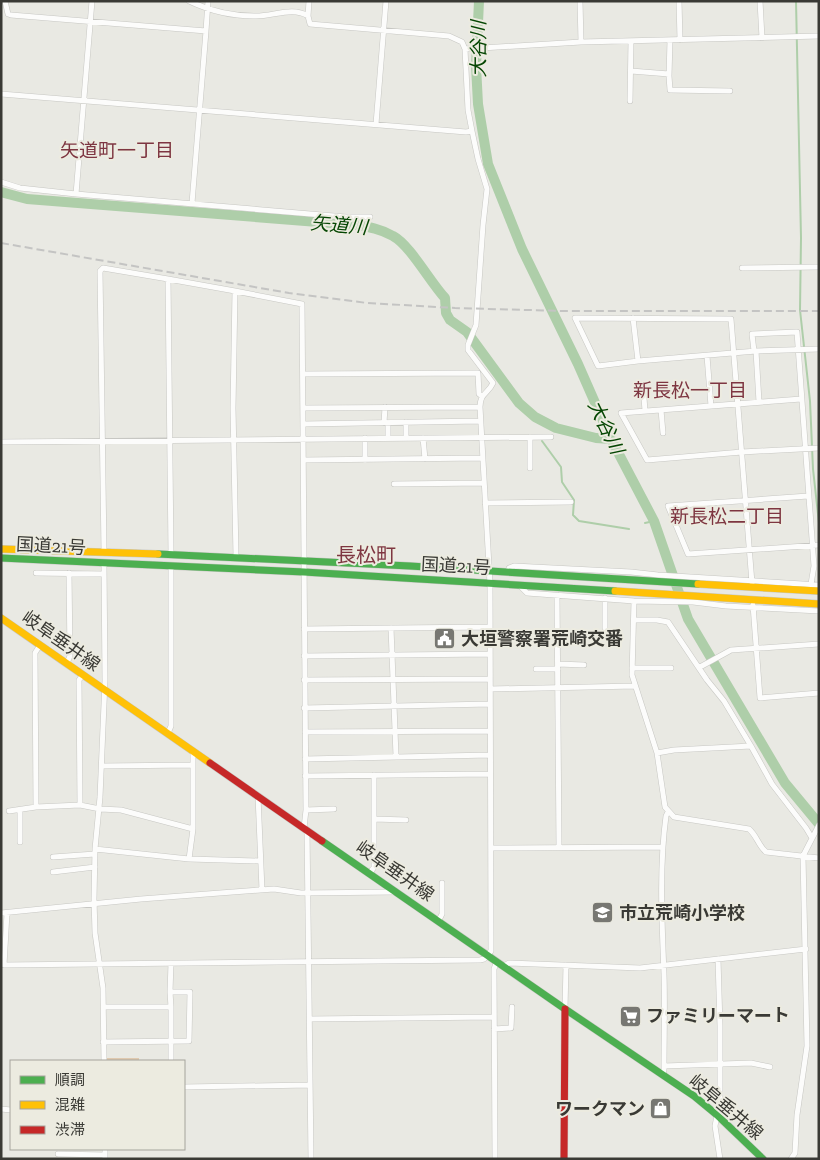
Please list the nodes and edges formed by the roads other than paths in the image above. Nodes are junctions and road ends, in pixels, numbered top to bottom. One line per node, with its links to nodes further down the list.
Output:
1 (5, 1): 12 (street)
2 (92, 1): 12 (street)
3 (189, 1): 10 (street)
4 (208, 1): 10 (street)
5 (309, 1): 11 (street)
6 (386, 1): 13 (street)
7 (580, 1): 20 (street)
8 (679, 1): 18 (street)
9 (760, 1): 16 (street)
10 (208, 9): 11 (street); 14 (street)
11 (308, 16): 13 (street)
12 (90, 22): 14 (street); 26 (street)
13 (383, 30): 21 (street); 29 (street)
14 (206, 31): 28 (street)
15 (819, 36): 16 (street)
16 (762, 38): 18 (street)
17 (670, 40): 18 (street); 19 (street); 23 (street)
18 (680, 40)
19 (631, 41): 20 (street); 22 (street)
20 (581, 42): 21 (street)
21 (467, 48): 30 (street)
22 (631, 71): 23 (street); 27 (street)
23 (669, 74): 24 (street)
24 (730, 91)
25 (1, 94): 26 (street)
26 (84, 100): 28 (street); 32 (street)
27 (630, 101)
28 (199, 110): 29 (street); 33 (street)
29 (376, 124): 30 (street)
30 (472, 131): 48 (street)
31 (1, 182): 32 (street)
32 (76, 194): 33 (street)
33 (192, 203): 34 (street)
34 (370, 217)
35 (819, 267): 36 (street)
36 (742, 268)
37 (168, 279): 38 (street); 71 (street); 74 (street)
38 (235, 291): 46 (street); 72 (street)
39 (633, 318): 43 (street); 45 (street); 45 (street)
40 (819, 348): 41 (street)
41 (799, 349): 42 (street); 42 (street); 49 (street)
42 (755, 351): 43 (street); 50 (street)
43 (734, 354): 44 (street); 51 (street)
44 (707, 356): 45 (street); 52 (street)
45 (638, 361)
46 (303, 374): 48 (street); 54 (street)
47 (643, 384): 57 (street)
48 (482, 396): 53 (street)
49 (801, 399): 50 (street); 75 (street)
50 (759, 402): 51 (street)
51 (738, 404): 52 (street); 76 (street)
52 (711, 406): 56 (street)
53 (480, 407): 55 (street); 59 (street)
54 (304, 408): 55 (street); 61 (street)
55 (385, 408): 60 (street)
56 (661, 410): 57 (street); 62 (street)
57 (645, 411): 76 (street)
58 (406, 422): 59 (street); 60 (street); 68 (street)
59 (480, 422): 63 (street)
60 (386, 423): 61 (street); 67 (street)
61 (304, 424): 70 (street)
62 (663, 433)
63 (482, 437): 64 (street); 69 (street); 77 (street)
64 (530, 437): 65 (street); 81 (street)
65 (551, 437)
66 (365, 438): 67 (street); 70 (street); 80 (street)
67 (388, 438): 68 (street)
68 (406, 438): 69 (street)
69 (424, 438): 78 (street)
70 (304, 439): 72 (street); 79 (street)
71 (169, 441): 72 (street); 74 (street); 92 (street)
72 (235, 441): 93 (street)
73 (1, 442): 74 (street)
74 (102, 442): 91 (street)
75 (812, 448): 76 (street); 84 (street)
76 (742, 452): 85 (street)
77 (482, 458): 78 (street); 82 (street)
78 (425, 459): 80 (street)
79 (304, 460): 80 (street); 94 (street)
80 (365, 460)
81 (530, 468)
82 (484, 483): 83 (street); 87 (street)
83 (394, 484)
84 (808, 496): 85 (street); 88 (street)
85 (744, 501): 90 (street); 90 (street)
86 (571, 502): 87 (street)
87 (485, 503): 99 (street)
88 (816, 545): 90 (street); 107 (street)
89 (1, 549): 91 (main road, 国道21号)
90 (748, 550): 104 (street)
91 (104, 551): 92 (main road, 国道21号)
92 (171, 553): 93 (main road, 国道21号)
93 (236, 556): 94 (main road, 国道21号)
94 (303, 559): 98 (street); 99 (main road, 国道21号)
95 (1, 560): 96 (main road, 国道21号)
96 (104, 564): 97 (main road, 国道21号); 102 (street)
97 (171, 567): 98 (main road, 国道21号); 151 (street)
98 (304, 572): 105 (main road, 国道21号); 120 (street)
99 (489, 572): 103 (main road, 国道21号); 105 (street)
100 (69, 573): 101 (street); 102 (street); 129 (street)
101 (36, 574)
102 (104, 574): 142 (street)
103 (689, 580): 104 (street); 108 (main road, 国道21号)
104 (752, 582): 107 (street)
105 (490, 584): 106 (main road, 国道21号); 119 (street)
106 (519, 584): 109 (street); 110 (main road, 国道21号)
107 (811, 584): 108 (street)
108 (818, 589)
109 (557, 595): 111 (street); 131 (street)
110 (664, 597): 112 (main road, 国道21号); 113 (street)
111 (604, 598): 113 (street); 122 (street)
112 (692, 599): 114 (main road, 国道21号); 115 (street)
113 (634, 601): 118 (street)
114 (819, 604)
115 (753, 606): 116 (street); 125 (street)
116 (819, 611)
117 (1, 618): 124 (main road, 岐阜垂井線)
118 (634, 620): 132 (street); 133 (street)
119 (489, 627): 121 (street); 127 (street)
120 (304, 628): 121 (street); 128 (street)
121 (391, 628): 126 (street)
122 (605, 628)
123 (819, 644): 125 (street)
124 (40, 645): 129 (main road, 岐阜垂井線); 165 (street)
125 (757, 648): 132 (street); 144 (street)
126 (392, 654): 127 (street); 128 (street); 139 (street)
127 (489, 654): 137 (street)
128 (304, 656): 138 (street)
129 (67, 663): 136 (main road, 岐阜垂井線)
130 (584, 664): 131 (street)
131 (558, 666): 135 (street); 141 (street)
132 (701, 666): 152 (street)
133 (632, 668): 134 (street); 140 (street)
134 (671, 668)
135 (536, 669)
136 (83, 675): 142 (main road, 岐阜垂井線); 164 (street)
137 (490, 679): 139 (street); 143 (street)
138 (304, 680): 139 (street); 147 (street)
139 (393, 681): 146 (street)
140 (635, 686): 141 (street); 154 (street)
141 (558, 688): 143 (street); 179 (street)
142 (104, 689): 151 (main road, 岐阜垂井線); 159 (street)
143 (490, 689): 145 (street)
144 (819, 693)
145 (490, 704): 146 (street); 149 (street)
146 (394, 705): 147 (street); 148 (street)
147 (304, 708): 150 (street)
148 (395, 731): 149 (street); 150 (street); 155 (street)
149 (490, 731): 156 (street)
150 (305, 732): 157 (street)
151 (168, 733): 153 (main road, 岐阜垂井線)
152 (751, 746): 154 (street); 177 (street)
153 (193, 750): 158 (street); 163 (main road, 岐阜垂井線)
154 (657, 753): 171 (street)
155 (396, 756): 156 (street); 157 (street)
156 (490, 756): 160 (street)
157 (305, 758): 162 (street)
158 (193, 765): 159 (street); 175 (street)
159 (102, 766): 166 (street)
160 (490, 774): 161 (street); 181 (street)
161 (374, 775): 162 (street); 172 (street)
162 (305, 776): 169 (street)
163 (258, 796): 176 (main road, 岐阜垂井線); 187 (street)
164 (80, 805): 165 (street); 166 (street)
165 (36, 808): 168 (street)
166 (100, 809): 175 (street); 182 (street)
167 (334, 809): 169 (street)
168 (20, 810): 170 (street); 178 (street)
169 (306, 810): 176 (street)
170 (9, 811)
171 (668, 812): 180 (street); 183 (street)
172 (374, 819): 173 (street); 190 (street)
173 (406, 820)
174 (819, 825): 177 (street)
175 (193, 829): 186 (street)
176 (306, 829): 190 (main road, 岐阜垂井線); 194 (street)
177 (813, 836): 183 (street)
178 (20, 842)
179 (559, 847): 180 (street); 181 (street)
180 (662, 847): 207 (street)
181 (491, 848): 199 (street)
182 (95, 851): 184 (street); 186 (street); 188 (street)
183 (803, 856): 185 (street); 198 (street)
184 (53, 857)
185 (819, 858)
186 (189, 859): 187 (street)
187 (260, 861): 192 (street)
188 (95, 868): 189 (street); 195 (street)
189 (52, 872)
190 (370, 873): 193 (main road, 岐阜垂井線)
191 (442, 883): 197 (street)
192 (262, 890): 194 (street); 195 (street)
193 (398, 891): 194 (street); 197 (main road, 岐阜垂井線)
194 (309, 893): 201 (street)
195 (94, 904): 196 (street); 203 (street)
196 (4, 913): 203 (street)
197 (439, 920): 199 (main road, 岐阜垂井線)
198 (806, 948): 200 (street); 234 (street)
199 (488, 954): 201 (street); 202 (main road, 岐阜垂井線)
200 (718, 959): 207 (street); 220 (street)
201 (309, 961): 204 (street); 214 (street)
202 (497, 961): 206 (main road, 岐阜垂井線); 213 (street)
203 (100, 963): 204 (street); 210 (street)
204 (170, 963): 208 (street)
205 (566, 965): 206 (street); 207 (street); 212 (street)
206 (504, 966): 212 (main road, 岐阜垂井線)
207 (663, 966): 221 (street)
208 (170, 992): 211 (street); 217 (street)
209 (512, 1006): 215 (street)
210 (104, 1007): 211 (street); 216 (street)
211 (171, 1007): 217 (street)
212 (565, 1009): 223 (main road, 岐阜垂井線); 231 (main road)
213 (494, 1018): 214 (street); 215 (street)
214 (309, 1019): 224 (street)
215 (494, 1029): 230 (street)
216 (104, 1042): 217 (street); 218 (street)
217 (171, 1042): 219 (street)
218 (104, 1060)
219 (171, 1060)
220 (719, 1065): 221 (street); 222 (street); 226 (street)
221 (664, 1066): 223 (street)
222 (770, 1067)
223 (663, 1074): 226 (main road, 岐阜垂井線)
224 (310, 1085): 225 (street); 229 (street)
225 (185, 1087)
226 (717, 1115): 232 (street); 233 (main road, 岐阜垂井線)
227 (58, 1154): 228 (street)
228 (105, 1154)
229 (311, 1159)
230 (495, 1159)
231 (564, 1159)
232 (720, 1159)
233 (763, 1159)
234 (791, 1159)

